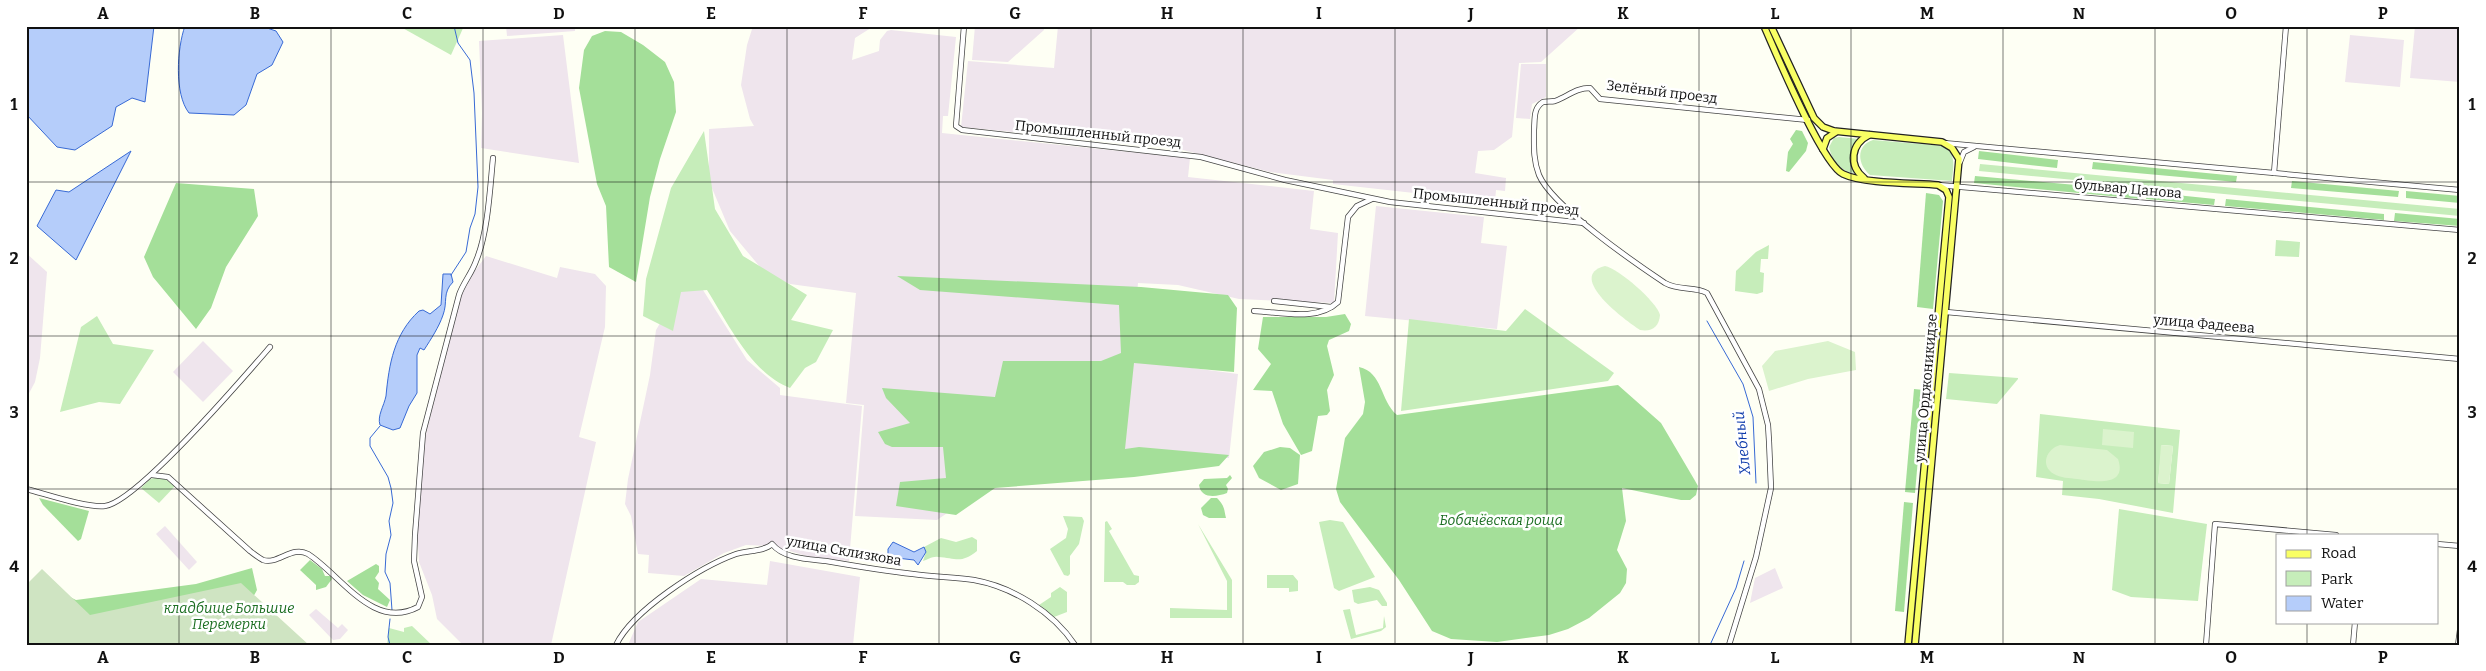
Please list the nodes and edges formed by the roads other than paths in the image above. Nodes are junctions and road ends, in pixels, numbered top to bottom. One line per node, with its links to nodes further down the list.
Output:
1 (964, 26): 18 (street, Промышленный проезд)
2 (1764, 26): 5 (main road)
3 (1771, 26): 5 (main road)
4 (2286, 26): 13 (street)
5 (1811, 119): 6 (main road); 10 (main road, бульвар Цанова); 19 (street, Зелёный проезд)
6 (1841, 132): 7 (main road); 10 (main road)
7 (1869, 135): 8 (main road); 14 (main road)
8 (1942, 142): 9 (street); 12 (main road)
9 (1981, 146): 12 (street); 13 (street)
10 (1824, 152): 14 (main road, бульвар Цанова)
11 (494, 158): 29 (street)
12 (1959, 163): 16 (main road, улица Орджоникидзе)
13 (2274, 173): 17 (street)
14 (1866, 179): 15 (main road, бульвар Цанова)
15 (1938, 184): 16 (street, бульвар Цанова); 27 (main road, улица Орджоникидзе)
16 (1957, 186): 20 (street, бульвар Цанова); 24 (main road, улица Орджоникидзе)
17 (2460, 190)
18 (1372, 199): 19 (street, Промышленный проезд); 22 (street)
19 (1585, 223): 38 (street, Промышленный проезд)
20 (2460, 230)
21 (1274, 301): 22 (street)
22 (1333, 307): 23 (street)
23 (1254, 311)
24 (1946, 312): 26 (street, улица Фадеева); 28 (main road, улица Орджоникидзе)
25 (270, 347): 29 (street)
26 (2460, 359)
27 (1932, 393): 28 (main road); 39 (main road, улица Орджоникидзе)
28 (1937, 401): 40 (main road, улица Орджоникидзе)
29 (152, 474): 30 (street)
30 (26, 489)
31 (2325, 534): 41 (street)
32 (2438, 544): 33 (street)
33 (2460, 546)
34 (2355, 624): 42 (street)
35 (2460, 630): 43 (street)
36 (616, 645): 37 (street, улица Склизкова)
37 (1074, 645)
38 (1729, 645)
39 (1908, 645)
40 (1915, 645)
41 (2206, 645)
42 (2353, 645)
43 (2458, 645)

